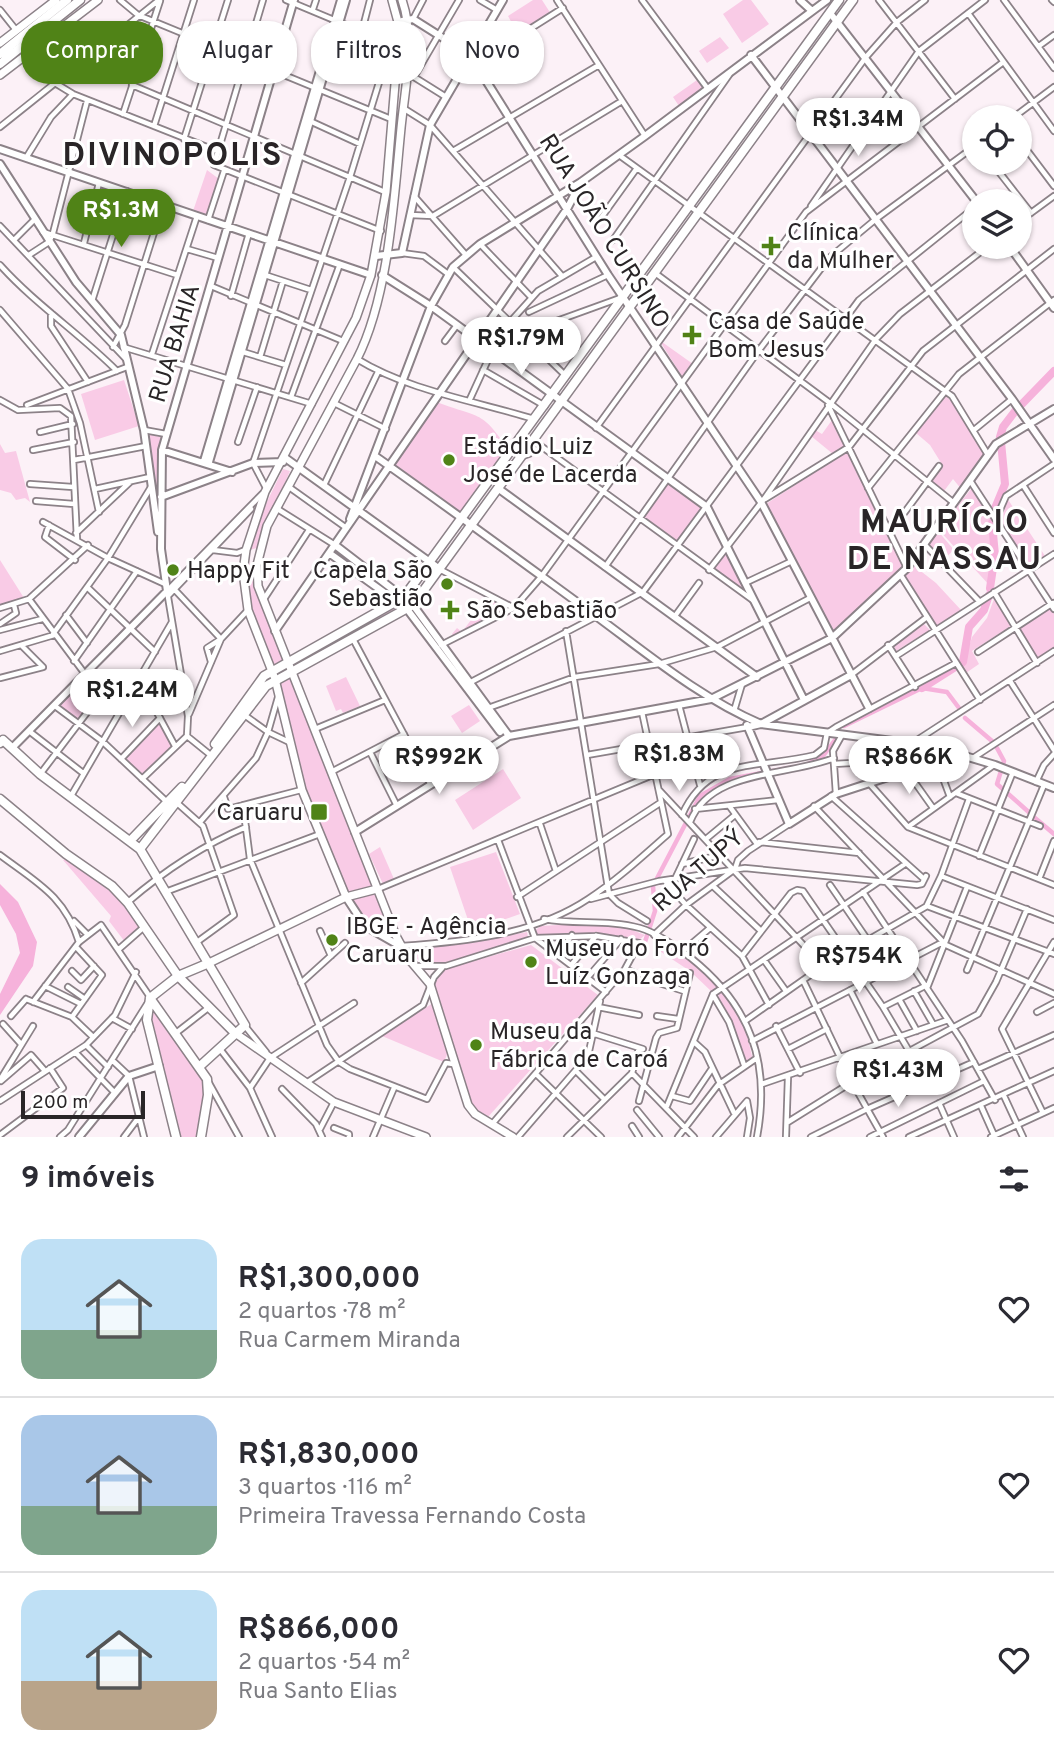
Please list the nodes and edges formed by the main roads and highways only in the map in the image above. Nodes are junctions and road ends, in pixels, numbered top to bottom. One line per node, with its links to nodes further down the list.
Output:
1 (56, 0): 9 (main road)
2 (67, 0): 10 (main road)
3 (80, 0): 11 (main road)
4 (98, 0): 12 (main road)
5 (392, 0): 14 (main road)
6 (402, 0): 13 (main road)
7 (853, 0): 17 (main road)
8 (833, 1): 17 (main road)
9 (0, 43)
10 (0, 54)
11 (0, 64)
12 (0, 75)
13 (261, 549): 14 (main road); 16 (main road)
14 (246, 550): 15 (main road)
15 (243, 562): 16 (main road); 18 (main road)
16 (257, 565): 17 (main road)
17 (290, 667): 18 (main road); 19 (main road); 25 (main road)
18 (272, 670): 19 (main road); 22 (main road)
19 (275, 679): 22 (main road); 26 (main road)
20 (1, 741): 23 (main road)
21 (0, 799): 28 (main road)
22 (173, 803): 23 (main road); 24 (main road)
23 (130, 841): 24 (main road)
24 (140, 849): 27 (main road)
25 (377, 889): 26 (main road); 35 (main road)
26 (346, 897): 27 (main road)
27 (209, 963): 28 (main road); 30 (main road)
28 (178, 976): 29 (main road); 30 (main road)
29 (150, 999): 31 (main road); 32 (main road)
30 (235, 1033): 31 (main road); 34 (main road)
31 (199, 1067): 33 (main road)
32 (176, 1137)
33 (201, 1137)
34 (426, 1137)
35 (516, 1137)

